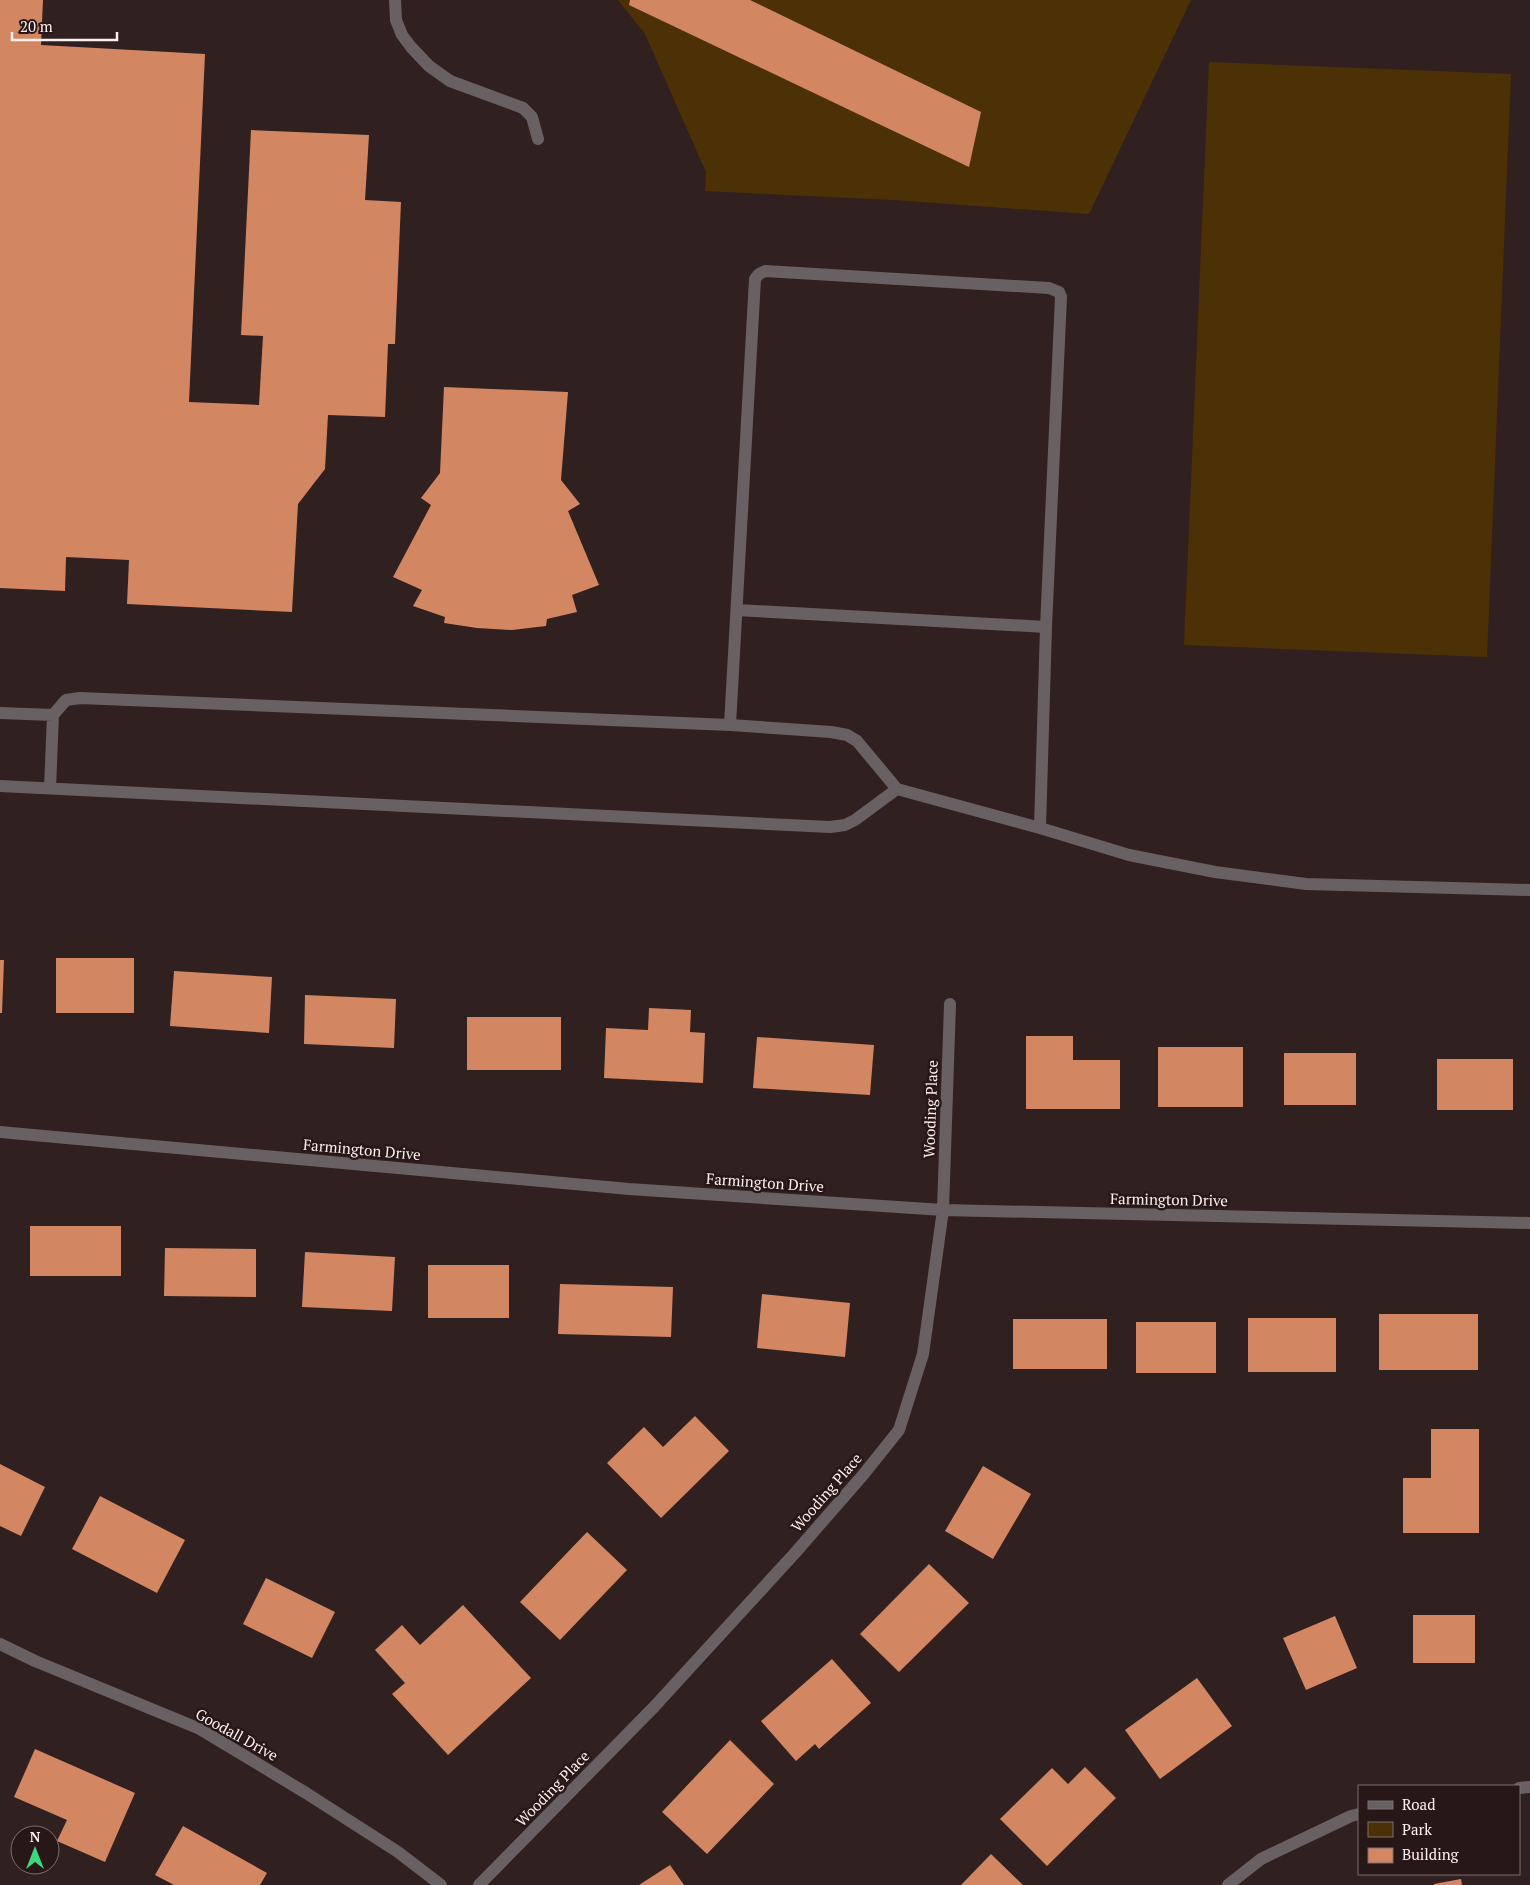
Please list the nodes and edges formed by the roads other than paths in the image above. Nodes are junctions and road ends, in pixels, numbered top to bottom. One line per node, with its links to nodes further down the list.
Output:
1 (395, 0): 2 (street)
2 (538, 140)
3 (737, 610): 4 (street); 4 (street); 7 (street)
4 (1046, 627): 11 (street)
5 (0, 713): 6 (street)
6 (53, 715): 7 (street); 9 (street)
7 (730, 725): 10 (street)
8 (0, 786): 9 (street)
9 (50, 788): 10 (street)
10 (897, 789): 11 (street)
11 (1040, 828): 12 (street)
12 (1530, 890)
13 (950, 1004): 15 (street, Wooding Place)
14 (0, 1132): 15 (street, Farmington Drive)
15 (943, 1210): 16 (street, Farmington Drive); 20 (street, Wooding Place)
16 (1530, 1223)
17 (0, 1644): 19 (street, Goodall Drive)
18 (1358, 1814): 21 (street)
19 (440, 1885)
20 (479, 1885)
21 (1228, 1885)

